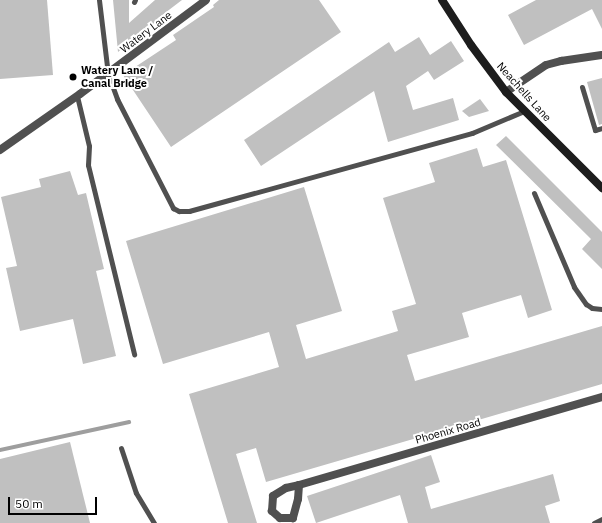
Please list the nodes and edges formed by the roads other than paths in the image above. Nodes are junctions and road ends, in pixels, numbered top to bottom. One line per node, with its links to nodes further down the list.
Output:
1 (99, 0): 5 (lane)
2 (206, 0): 5 (street, Watery Lane)
3 (442, 0): 7 (street, Neachells Lane)
4 (602, 55): 7 (street)
5 (108, 74): 8 (street, Watery Lane); 9 (lane)
6 (582, 87): 10 (lane)
7 (506, 92): 9 (street, Neachells Lane)
8 (77, 96): 11 (street, Watery Lane); 15 (lane)
9 (524, 112): 12 (street, Neachells Lane)
10 (602, 128)
11 (0, 150)
12 (602, 188)
13 (534, 193): 14 (lane)
14 (602, 309)
15 (134, 354)
16 (602, 397): 18 (street, Phoenix Road)
17 (121, 448): 20 (lane)
18 (299, 485): 18 (street, Phoenix Road)
19 (602, 519): 21 (lane)
20 (154, 523)
21 (594, 523)

